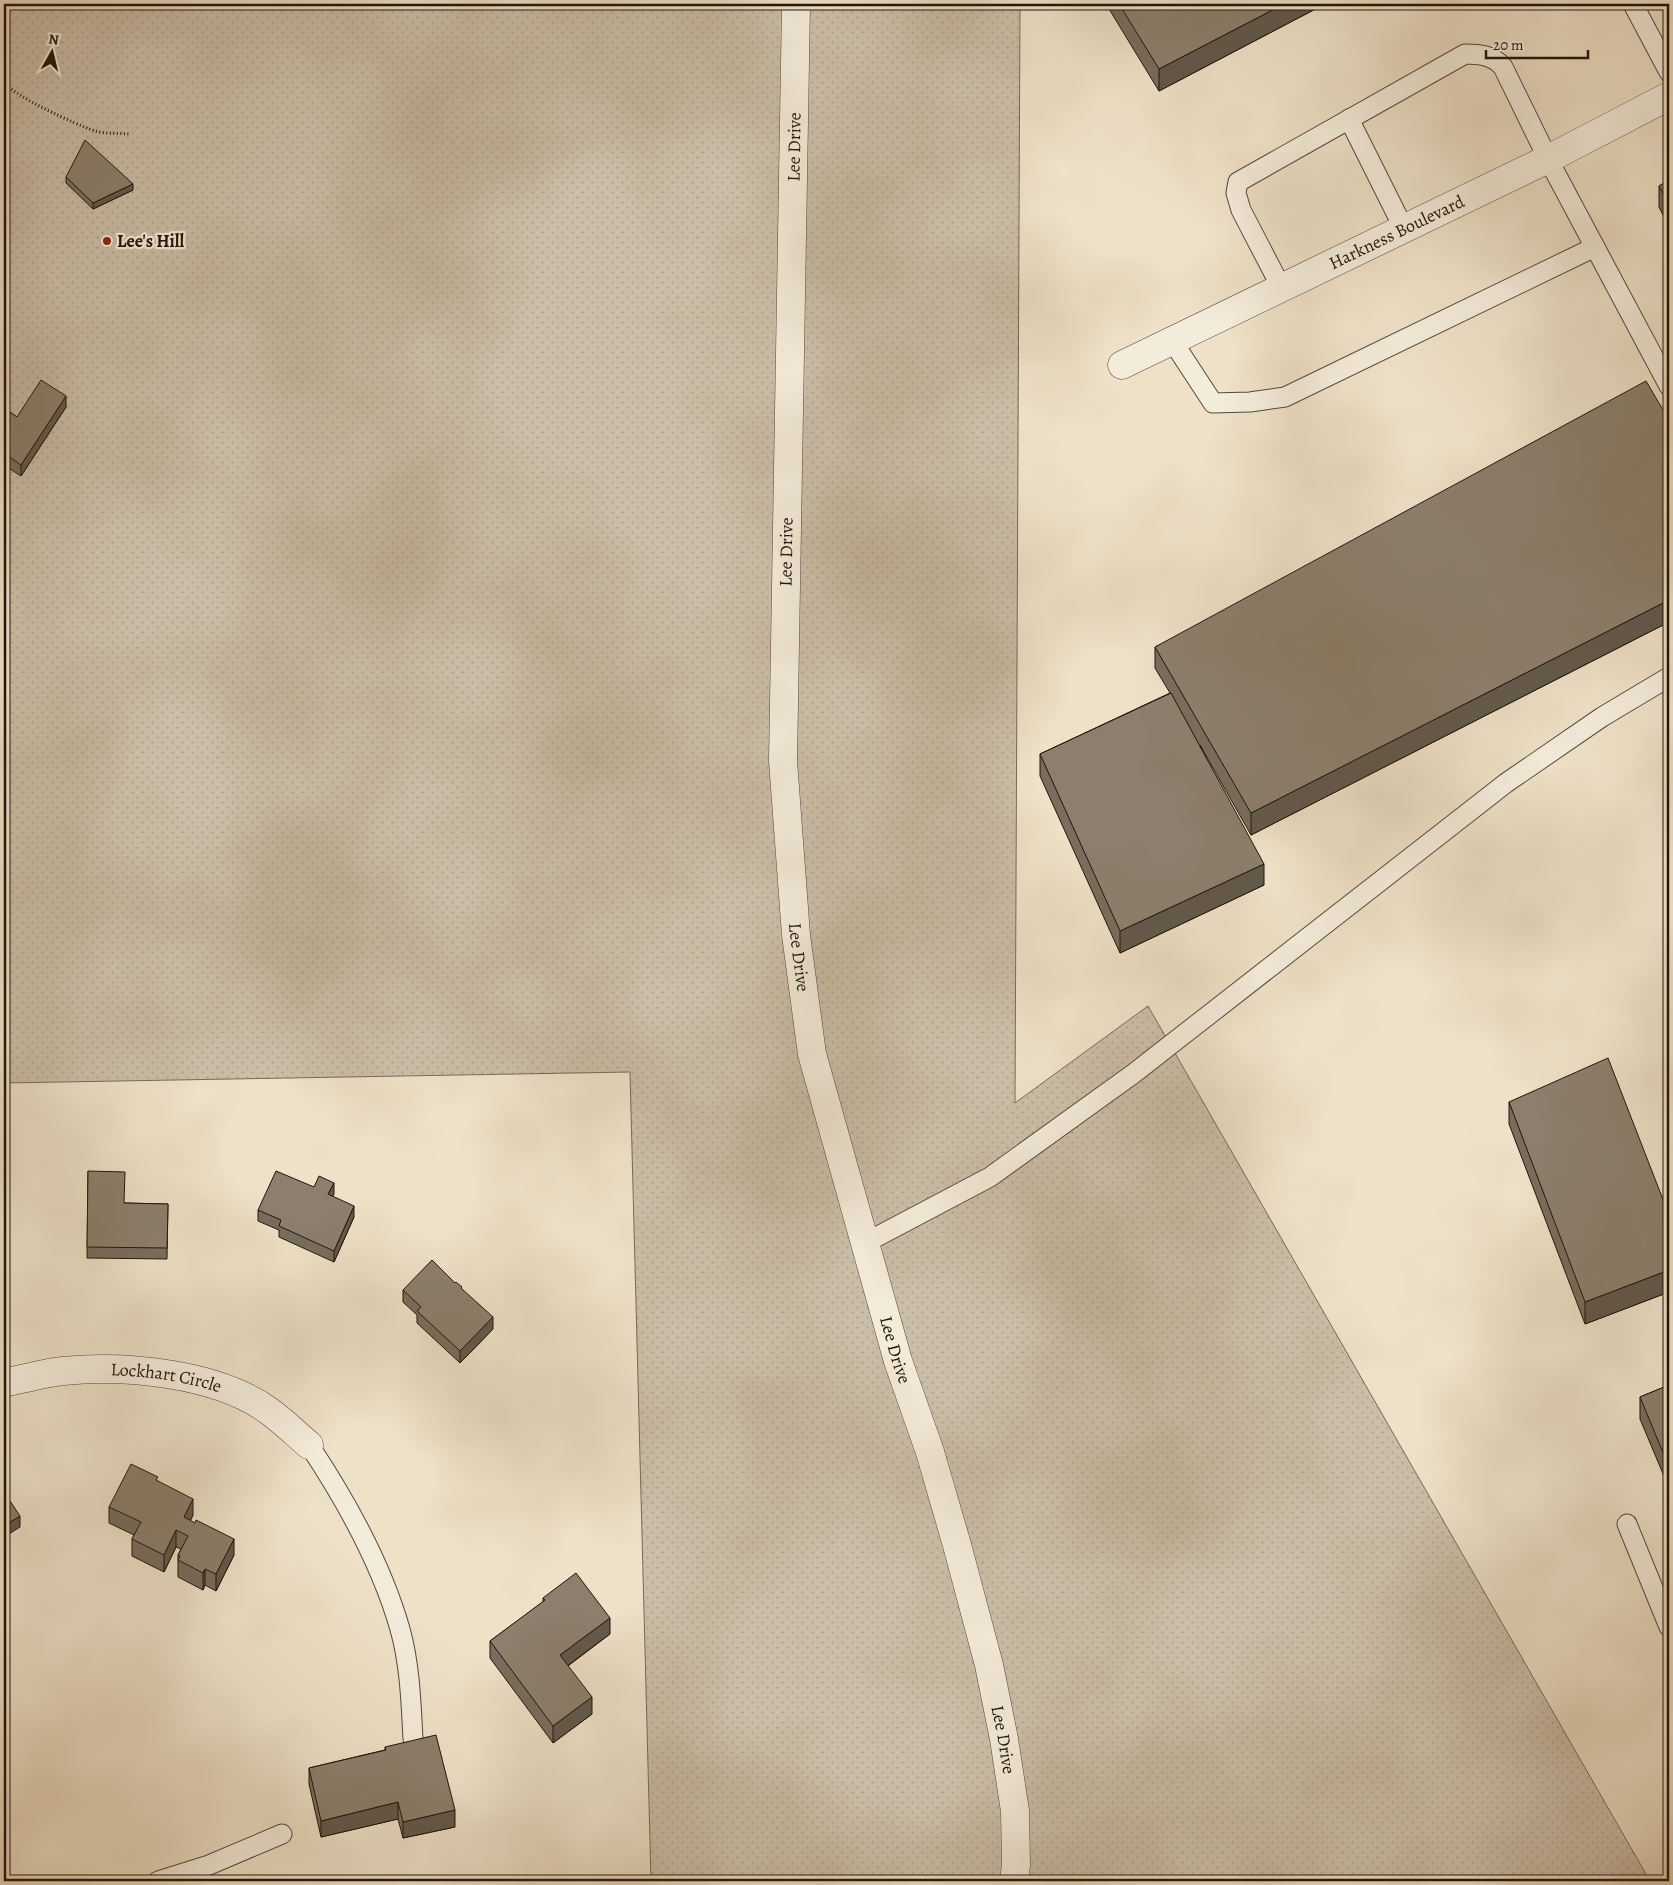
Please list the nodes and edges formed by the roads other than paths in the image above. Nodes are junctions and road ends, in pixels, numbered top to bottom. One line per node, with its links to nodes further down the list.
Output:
1 (796, 4): 14 (street, Lee Drive)
2 (1633, 4): 3 (lane)
3 (1669, 72)
4 (1669, 96): 6 (street, Harkness Boulevard)
5 (1349, 119): 6 (lane); 7 (lane); 9 (lane)
6 (1548, 159): 7 (street, Harkness Boulevard); 8 (lane)
7 (1404, 229): 9 (street, Harkness Boulevard)
8 (1595, 247): 10 (lane); 12 (lane)
9 (1282, 289): 10 (street, Harkness Boulevard)
10 (1173, 342): 11 (street, Harkness Boulevard)
11 (1122, 365)
12 (1669, 386)
13 (1669, 677): 14 (lane)
14 (865, 1243): 22 (street, Lee Drive)
15 (4, 1383): 16 (street, Lockhart Circle)
16 (309, 1445): 19 (lane)
17 (1627, 1524): 18 (lane)
18 (1669, 1627)
19 (413, 1739)
20 (282, 1834): 21 (lane)
21 (158, 1881)
22 (1014, 1881)

